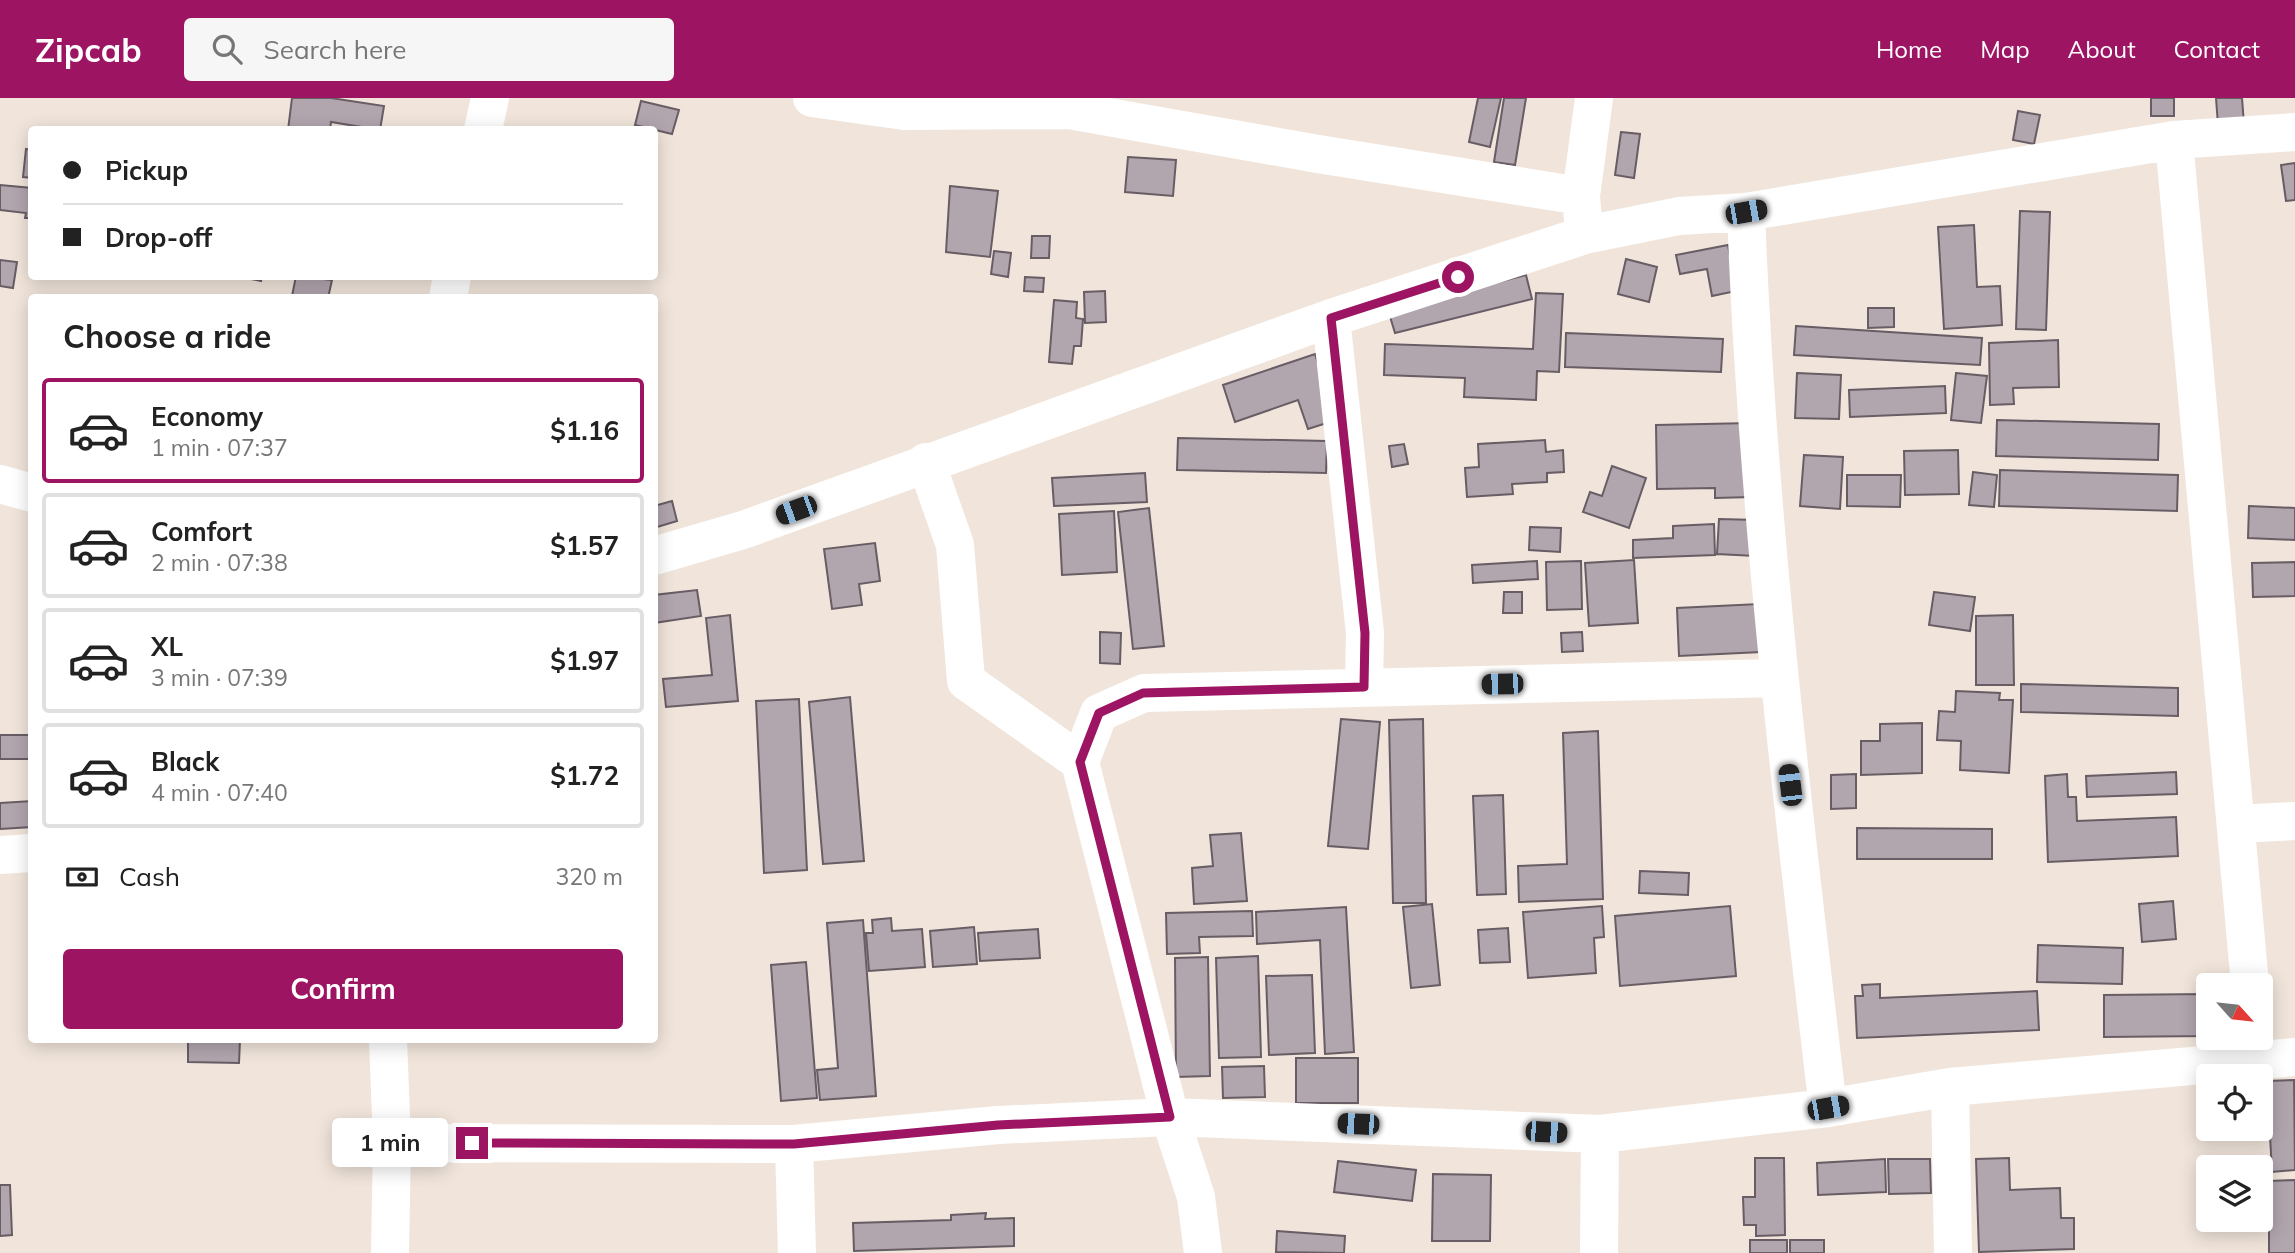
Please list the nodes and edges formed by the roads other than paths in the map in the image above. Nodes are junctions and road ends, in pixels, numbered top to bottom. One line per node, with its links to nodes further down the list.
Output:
1 (490, 98): 4 (street)
2 (812, 98): 7 (street)
3 (1594, 98): 7 (street)
4 (484, 126)
5 (2295, 132): 6 (street)
6 (2175, 140): 8 (street); 19 (street)
7 (1581, 196): 9 (street)
8 (1746, 212): 9 (street); 15 (street)
9 (1585, 235): 10 (street)
10 (1331, 318): 11 (street); 16 (street)
11 (926, 462): 14 (street); 17 (street)
12 (0, 484): 13 (street)
13 (28, 492)
14 (658, 555)
15 (1778, 678): 16 (street); 28 (street)
16 (1364, 687): 17 (street)
17 (1080, 762): 29 (street)
18 (2295, 821): 19 (street)
19 (2236, 824): 22 (street)
20 (28, 853): 21 (street)
21 (0, 855)
22 (2249, 973)
23 (388, 1043): 31 (street)
24 (2239, 1050): 27 (street)
25 (2264, 1050): 26 (street)
26 (2295, 1057)
27 (1950, 1087): 28 (street); 37 (street)
28 (1828, 1108): 30 (street)
29 (1170, 1117): 30 (street); 32 (street); 35 (street)
30 (1600, 1134): 36 (street)
31 (392, 1143): 32 (street); 33 (street)
32 (794, 1144): 34 (street)
33 (390, 1253)
34 (797, 1253)
35 (1203, 1253)
36 (1599, 1253)
37 (1953, 1253)

